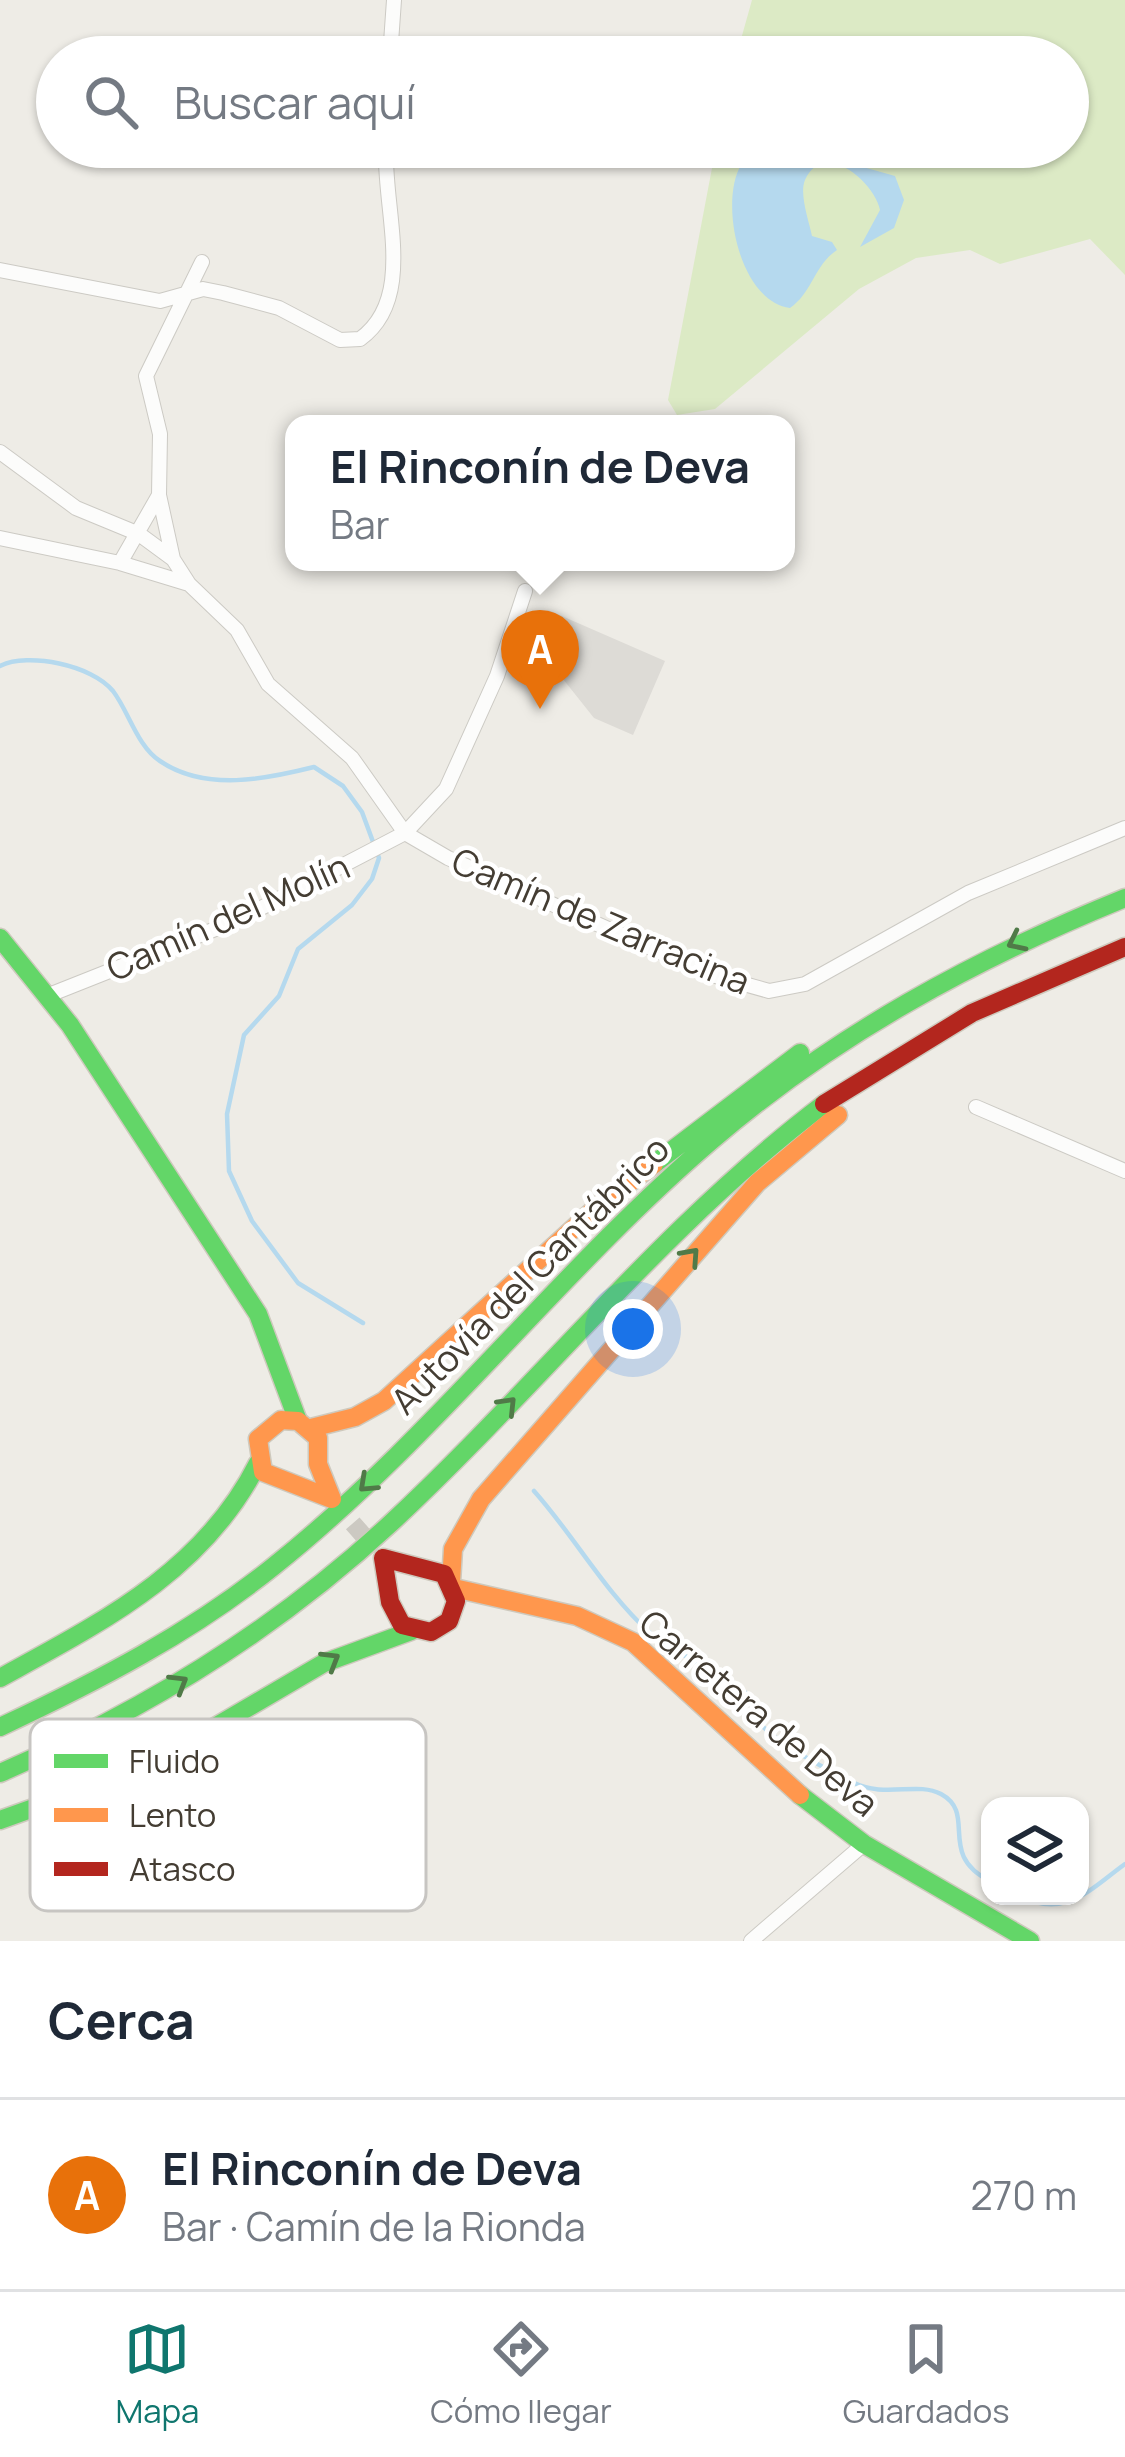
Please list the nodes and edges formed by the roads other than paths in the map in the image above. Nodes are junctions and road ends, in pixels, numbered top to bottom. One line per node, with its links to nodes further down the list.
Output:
1 (394, 0): 2 (street)
2 (391, 36)
3 (385, 168): 6 (street)
4 (202, 262): 6 (street)
5 (0, 270): 6 (street)
6 (182, 298): 8 (street)
7 (0, 452): 9 (street)
8 (159, 494): 9 (street); 11 (street)
9 (139, 534): 11 (street); 12 (street)
10 (0, 538): 12 (street)
11 (173, 559): 13 (street)
12 (120, 563): 13 (street)
13 (189, 584): 16 (street)
14 (525, 591): 16 (street, Camín del Molín)
15 (1125, 828): 16 (street, Camín de Zarracina)
16 (405, 833): 21 (street, Camín del Molín)
17 (1125, 898): 22 (main road, Autovía del Cantábrico, one-way to 22)
18 (0, 938): 21 (main road)
19 (1125, 947): 36 (main road, Autovía del Cantábrico, one-way to 19)
20 (1125, 962): 31 (main road, one-way to 20)
21 (49, 995): 25 (main road)
22 (904, 1001): 26 (main road); 38 (main road, Autovía del Cantábrico, one-way to 38)
23 (976, 1107): 24 (street)
24 (1125, 1172)
25 (278, 1370): 26 (main road); 27 (main road)
26 (304, 1425): 27 (main road); 29 (main road)
27 (269, 1426): 28 (main road)
28 (258, 1463): 30 (main road); 35 (main road)
29 (319, 1464): 30 (main road); 30 (main road)
30 (294, 1484)
31 (452, 1585): 32 (main road, Carretera de Deva); 33 (main road); 34 (main road)
32 (498, 1601): 33 (main road); 43 (main road, Carretera de Deva)
33 (449, 1621): 34 (main road)
34 (411, 1631): 37 (main road, one-way to 34)
35 (0, 1678)
36 (121, 1719)
37 (232, 1719)
38 (0, 1727)
39 (30, 1760): 40 (main road, Autovía del Cantábrico, one-way to 39)
40 (0, 1773)
41 (30, 1810): 42 (main road, one-way to 41)
42 (0, 1820)
43 (864, 1844): 44 (street); 45 (main road, Carretera de Deva)
44 (751, 1941)
45 (1030, 1941)

